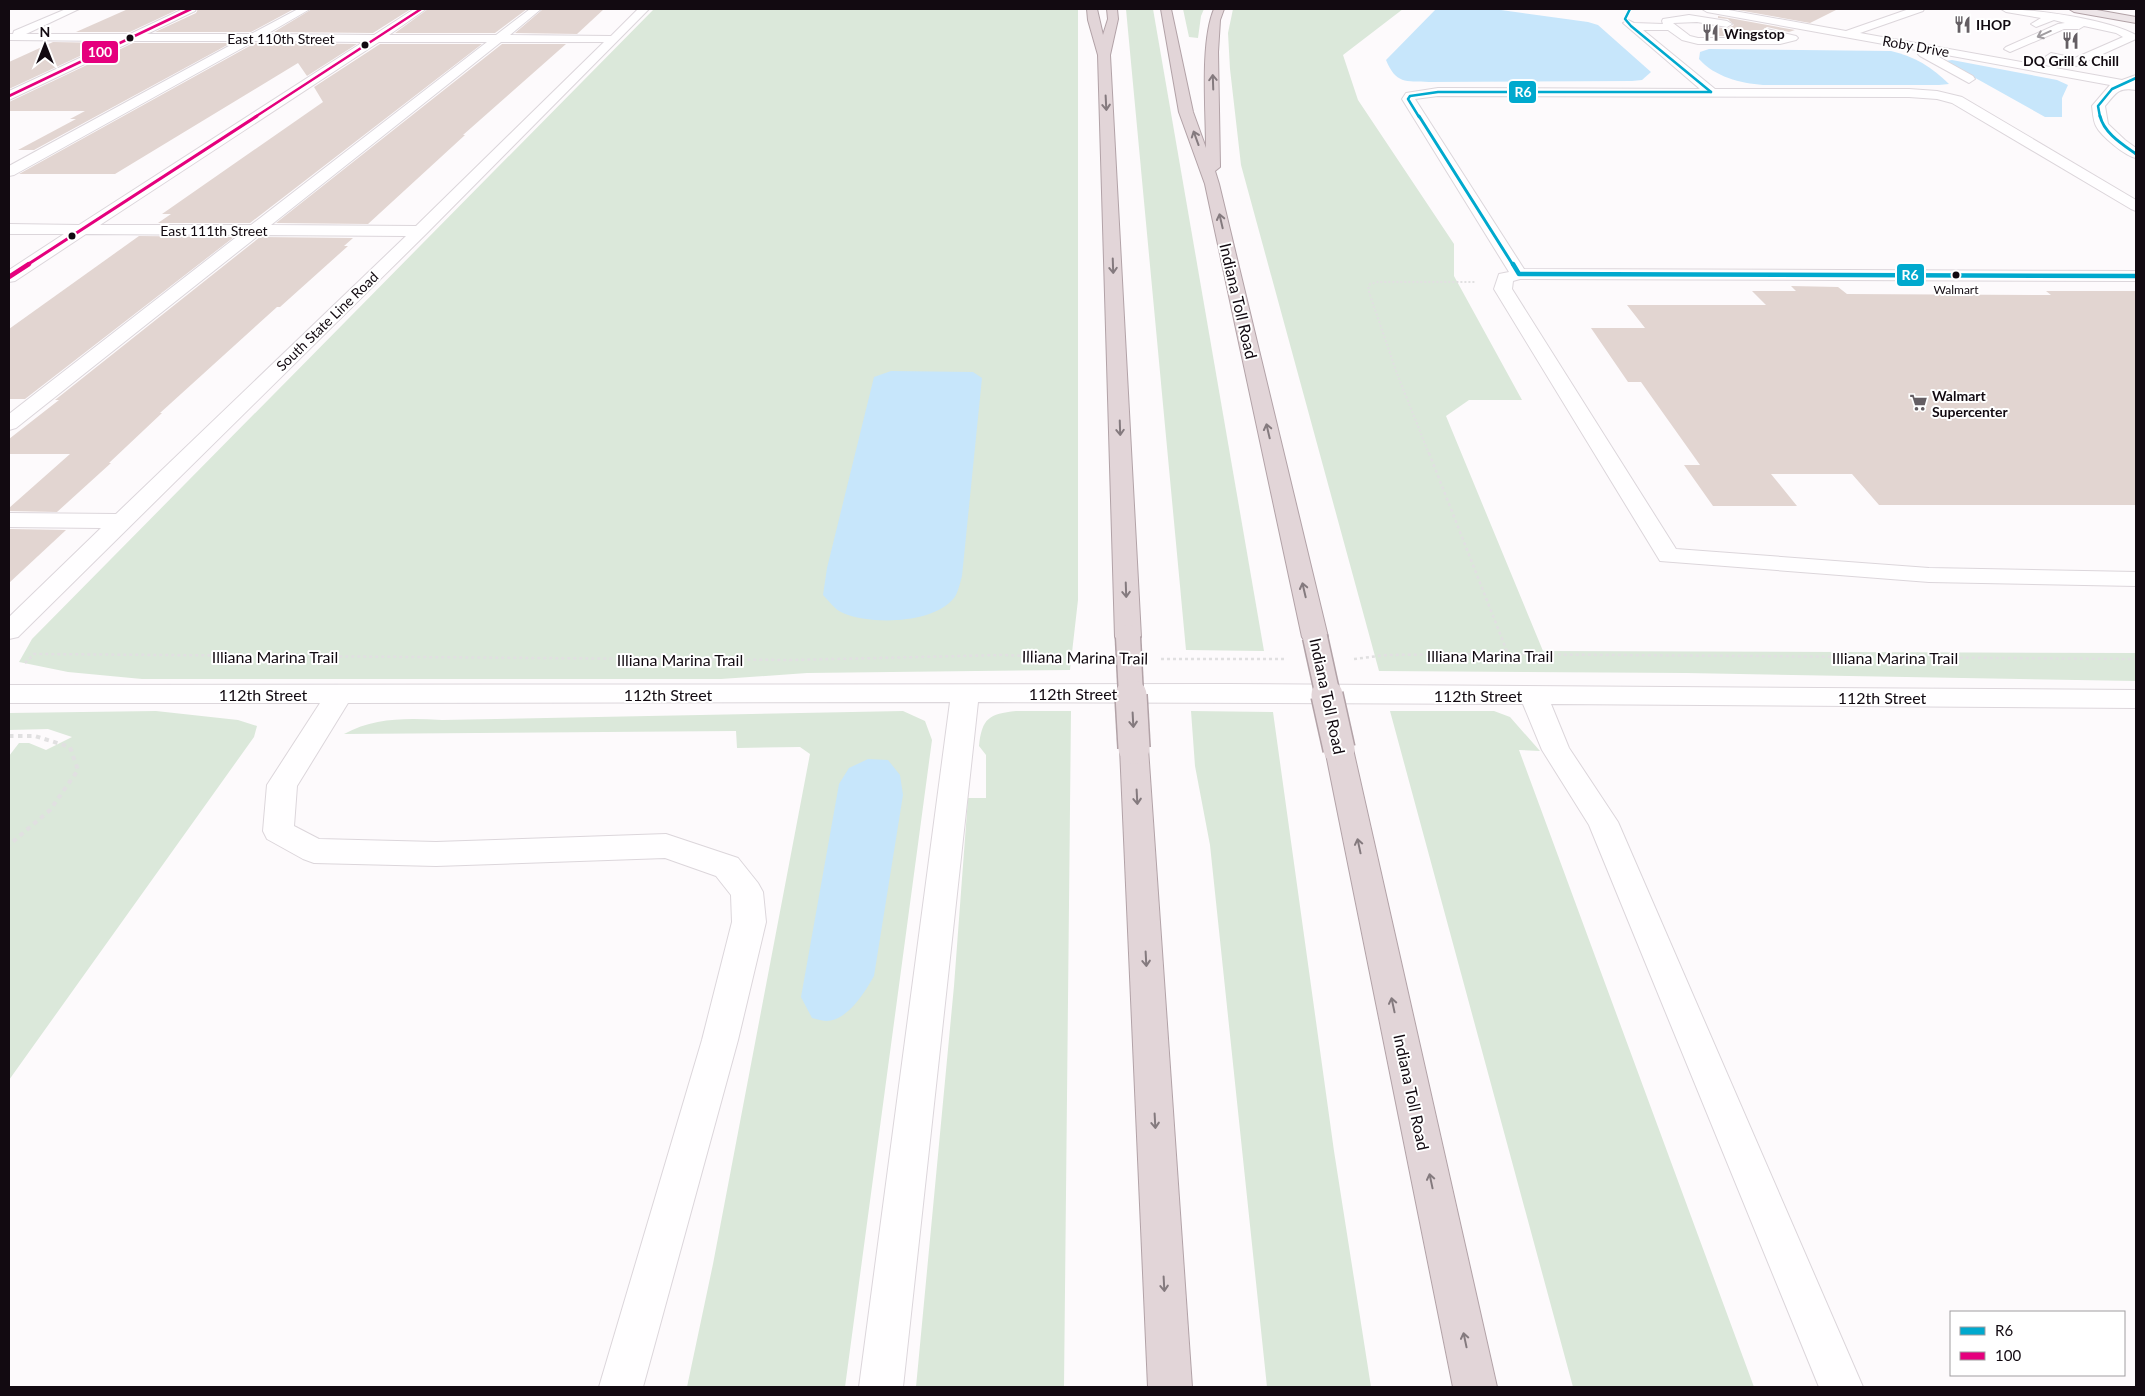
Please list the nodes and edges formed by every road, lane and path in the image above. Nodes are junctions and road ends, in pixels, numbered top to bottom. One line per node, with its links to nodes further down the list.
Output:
1 (74, 9): 27 (street)
2 (190, 9): 28 (street)
3 (305, 9): 29 (street)
4 (421, 9): 30 (street)
5 (536, 9): 32 (street)
6 (644, 9): 33 (street, South State Line Road)
7 (1092, 9): 38 (highway)
8 (1112, 9): 38 (highway)
9 (1166, 9): 47 (highway, Indiana Toll Road, one-way to 9)
10 (1219, 9): 47 (highway, one-way to 10)
11 (1630, 9): 21 (street)
12 (1707, 9): 17 (street, Roby Drive)
13 (1919, 9): 26 (street)
14 (2006, 9): 19 (street)
15 (2074, 9): 20 (main road)
16 (2121, 9): 18 (main road)
17 (1726, 10): 26 (street, Roby Drive)
18 (2136, 12)
19 (2053, 17): 24 (street); 40 (street)
20 (2136, 20)
21 (1631, 26): 23 (street); 43 (street)
22 (1734, 26): 23 (street)
23 (1671, 27): 31 (street)
24 (2026, 28)
25 (1754, 30): 31 (street)
26 (1848, 33): 35 (street); 37 (street, Roby Drive)
27 (9, 37): 28 (street, East 110th Street)
28 (131, 38): 29 (street, East 110th Street); 44 (street)
29 (252, 38): 30 (street, East 110th Street); 46 (street)
30 (375, 38): 32 (street, East 110th Street); 50 (street)
31 (1792, 38): 34 (street)
32 (498, 39): 33 (street, East 110th Street); 51 (street)
33 (614, 39): 52 (street, South State Line Road)
34 (1804, 39)
35 (1818, 41)
36 (1980, 47): 39 (street)
37 (1929, 48): 39 (street, Roby Drive); 41 (street)
38 (1104, 54): 77 (highway, one-way to 77, bridge)
39 (1963, 54): 42 (street, Roby Drive)
40 (2089, 56): 40 (street, one-way to 40)
41 (1969, 79)
42 (2132, 82): 45 (street)
43 (1711, 92): 48 (street); 55 (street)
44 (9, 96)
45 (2136, 154)
46 (9, 172)
47 (1212, 184): 78 (highway, Indiana Toll Road, one-way to 47, bridge)
48 (2136, 206)
49 (9, 229): 50 (street, East 111th Street)
50 (82, 229): 51 (street, East 111th Street); 54 (street)
51 (255, 230): 52 (street, East 111th Street); 56 (street)
52 (420, 231): 58 (street, South State Line Road)
53 (2136, 276): 55 (street)
54 (9, 277)
55 (1511, 279): 59 (street); 61 (path)
56 (9, 424)
57 (9, 520): 58 (street)
58 (122, 521): 60 (street, South State Line Road)
59 (2136, 579)
60 (9, 631)
61 (1508, 654): 65 (path, Illiana Marina Trail); 66 (path, Illiana Marina Trail)
62 (1100, 659): 67 (path, Illiana Marina Trail)
63 (1159, 659): 64 (path, Illiana Marina Trail)
64 (1296, 659)
65 (1345, 659)
66 (2136, 659)
67 (21, 666)
68 (9, 694): 69 (street, 112th Street)
69 (340, 694): 70 (street, 112th Street); 75 (street)
70 (964, 694): 71 (street, 112th Street); 76 (street)
71 (1534, 695): 72 (street, 112th Street); 79 (street)
72 (2136, 699)
73 (9, 736): 74 (path)
74 (9, 845)
75 (621, 1387)
76 (881, 1387)
77 (1170, 1387)
78 (1475, 1387)
79 (1841, 1387)

